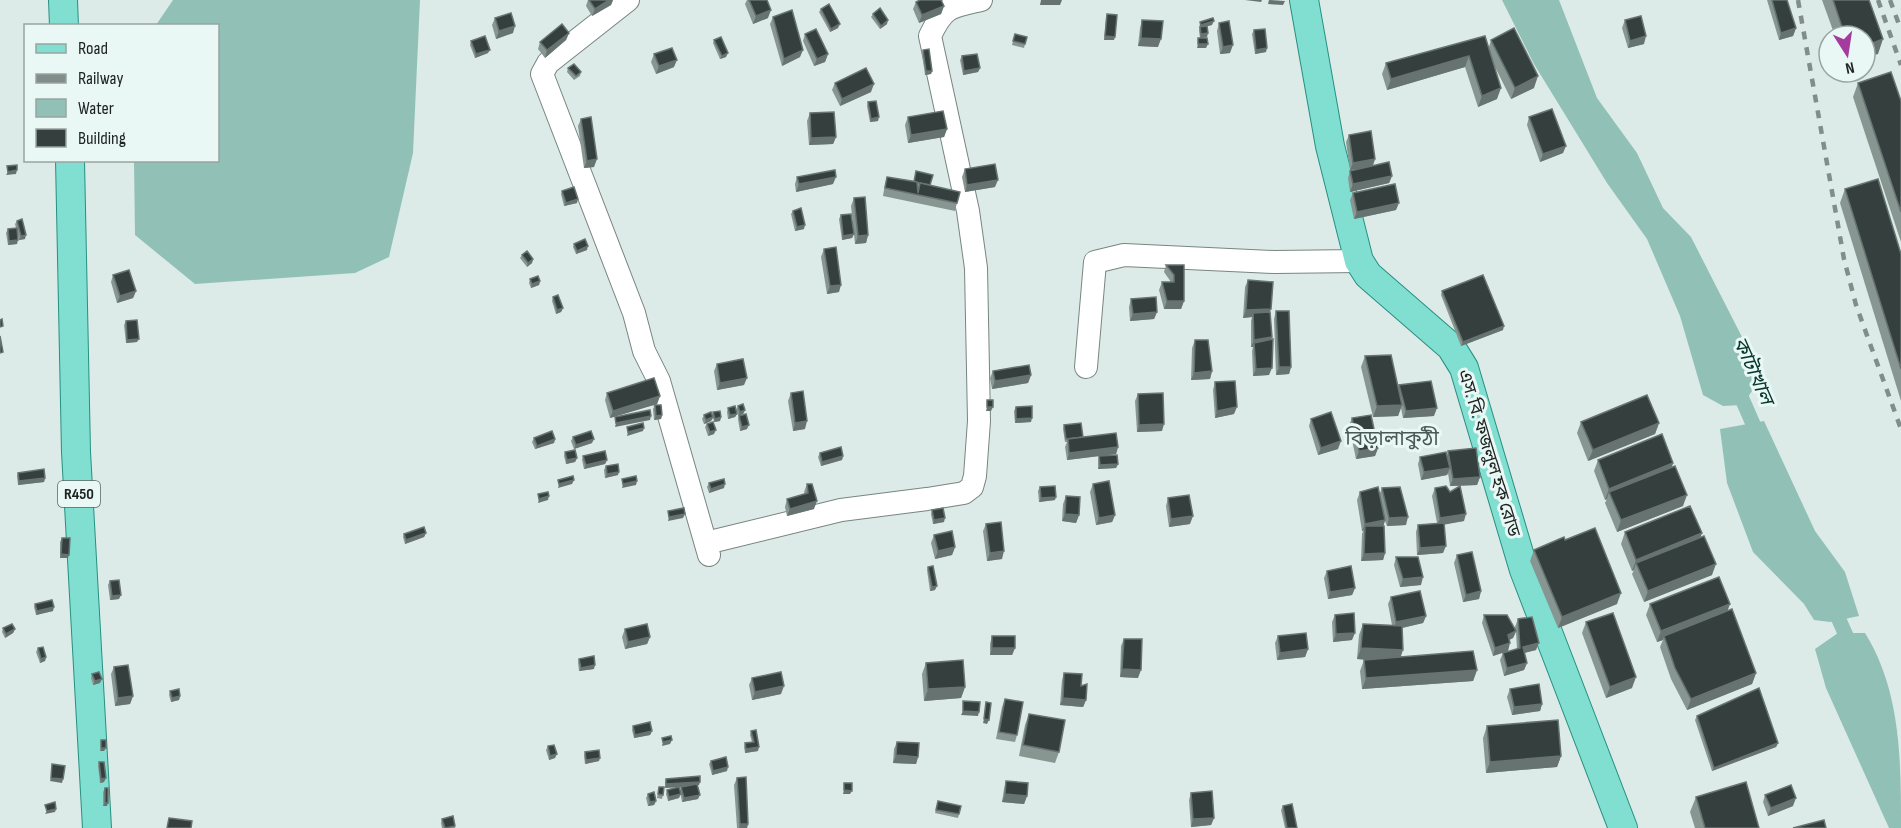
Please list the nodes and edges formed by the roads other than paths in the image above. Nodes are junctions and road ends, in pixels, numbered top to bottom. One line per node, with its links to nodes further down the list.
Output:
1 (63, 0): 5 (main road)
2 (628, 0): 3 (street)
3 (981, 0)
4 (1304, 0): 7 (main road, এস. বি. ফজলুল হক রোড)
5 (64, 24)
6 (70, 162): 9 (main road, R450)
7 (1359, 261): 8 (street); 10 (main road, এস. বি. ফজলুল হক রোড)
8 (1086, 367)
9 (97, 828)
10 (1623, 828)

